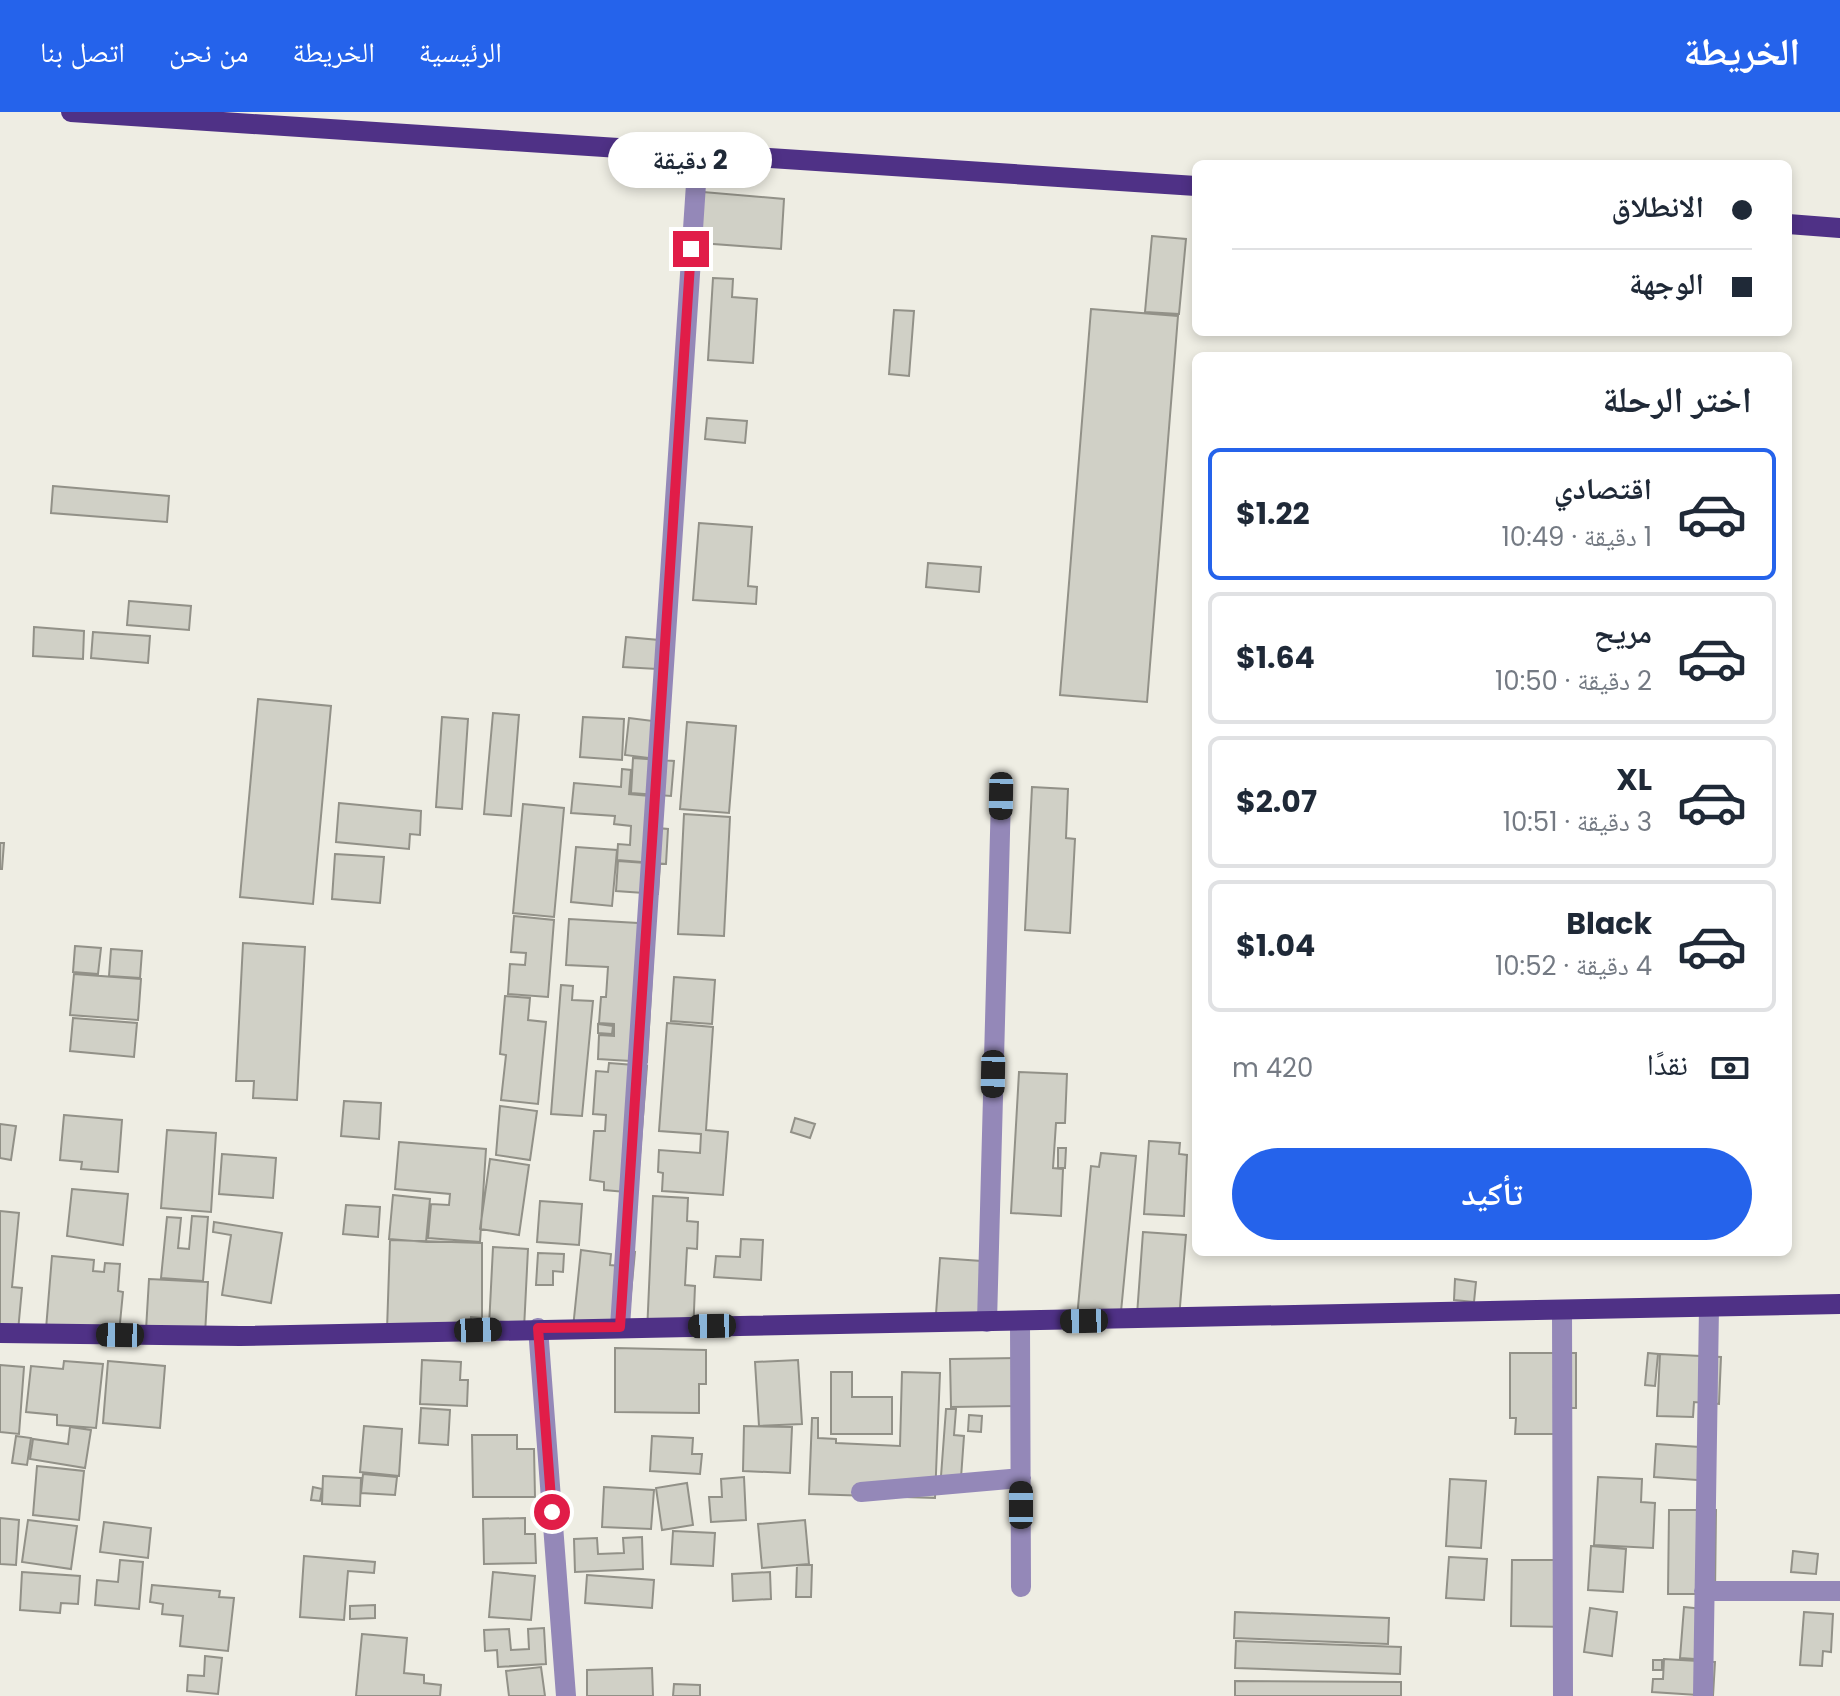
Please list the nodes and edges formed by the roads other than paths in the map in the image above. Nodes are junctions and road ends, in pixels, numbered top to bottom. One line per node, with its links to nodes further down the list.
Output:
1 (71, 112): 2 (main road)
2 (698, 154): 3 (main road); 12 (street)
3 (1192, 186)
4 (1792, 224): 5 (main road)
5 (1840, 228)
6 (1001, 796): 10 (street)
7 (1840, 1304): 8 (main road)
8 (1709, 1307): 9 (main road); 18 (street)
9 (1562, 1310): 11 (main road); 21 (street)
10 (987, 1322): 11 (main road); 12 (main road)
11 (1020, 1322): 15 (street)
12 (620, 1327): 13 (main road)
13 (538, 1328): 14 (main road); 20 (street)
14 (0, 1333)
15 (1021, 1478): 16 (street); 17 (street)
16 (861, 1492)
17 (1021, 1587)
18 (1704, 1591): 19 (street); 22 (street)
19 (1840, 1591)
20 (566, 1696)
21 (1563, 1696)
22 (1703, 1696)

